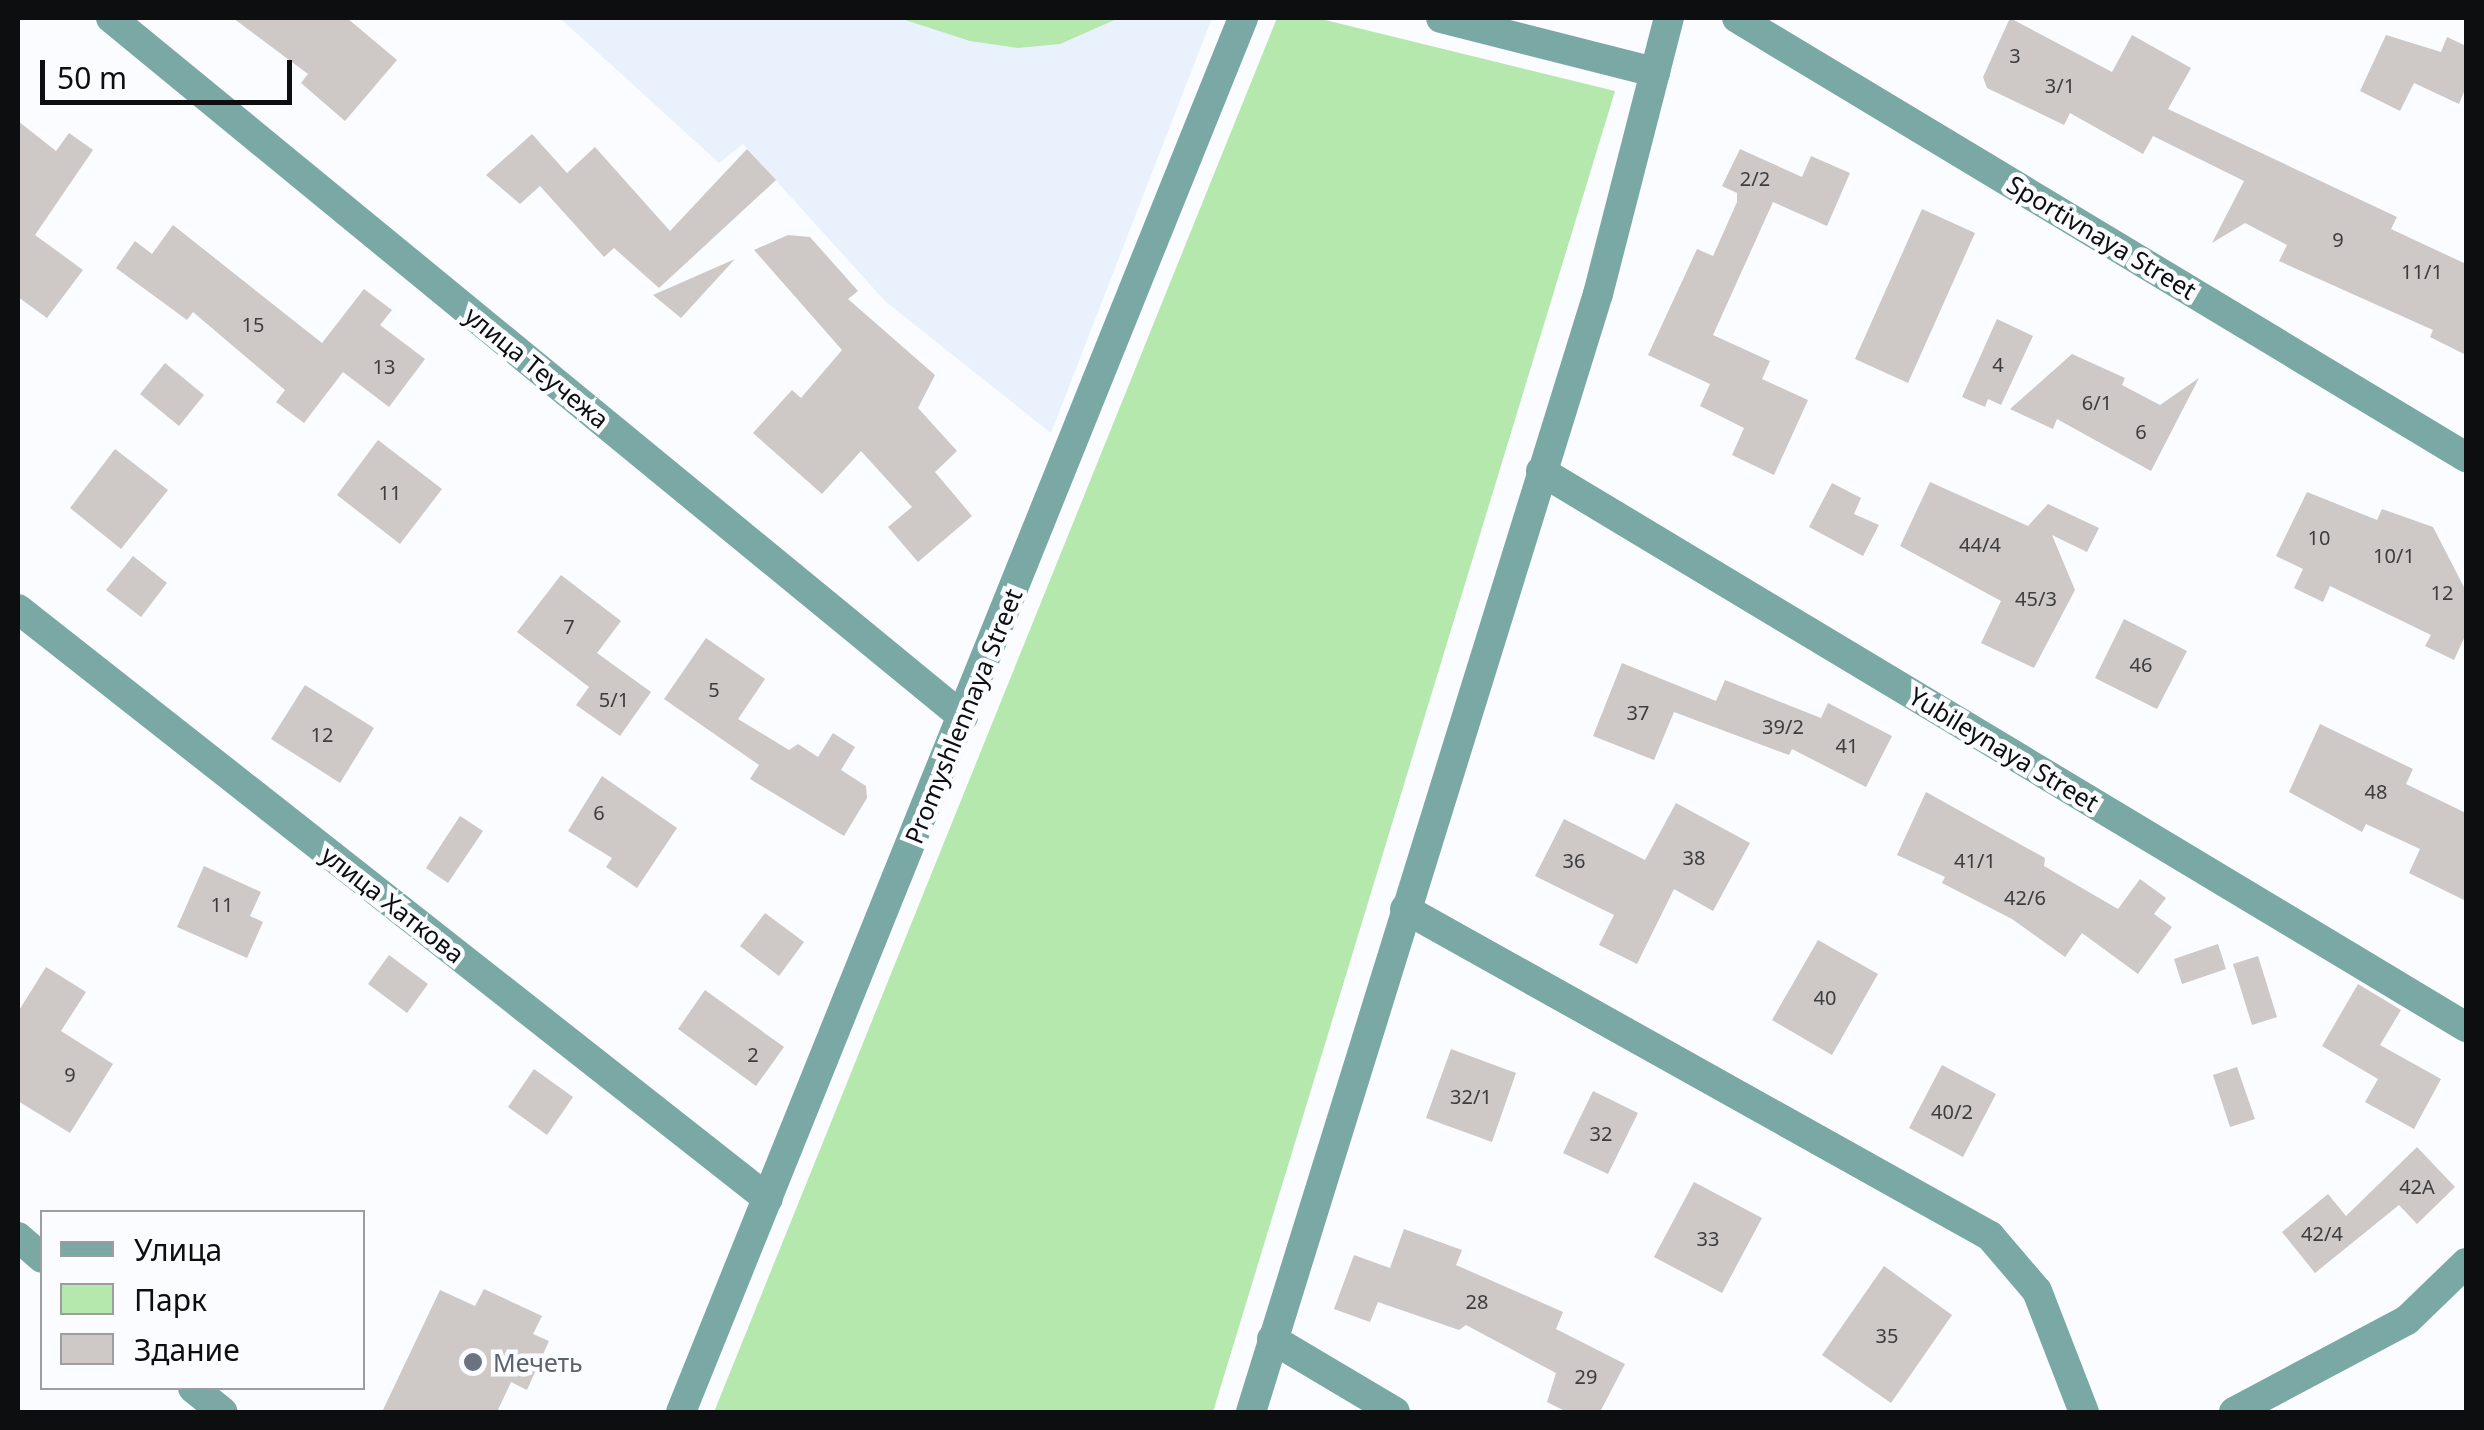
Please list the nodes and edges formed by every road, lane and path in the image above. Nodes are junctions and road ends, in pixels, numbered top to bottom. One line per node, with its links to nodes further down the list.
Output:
1 (110, 18): 10 (street, улица Теучежа)
2 (1243, 18): 10 (street, Promyshlennaya Street)
3 (1440, 18): 6 (street)
4 (1669, 18): 6 (street)
5 (1737, 18): 7 (street, Sportivnaya Street)
6 (1655, 72): 8 (street)
7 (2466, 457)
8 (1540, 471): 11 (street); 12 (street, Yubileynaya Street)
9 (18, 609): 13 (street, улица Хаткова)
10 (963, 717): 13 (street, Promyshlennaya Street)
11 (1405, 908): 17 (street); 23 (street)
12 (2466, 1027)
13 (768, 1199): 20 (street, Promyshlennaya Street)
14 (18, 1236): 15 (street)
15 (40, 1256)
16 (2466, 1262): 24 (street)
17 (1272, 1339): 21 (street); 22 (street)
18 (196, 1390): 19 (street)
19 (222, 1412)
20 (680, 1412)
21 (1251, 1412)
22 (1395, 1412)
23 (2084, 1412)
24 (2234, 1412)

